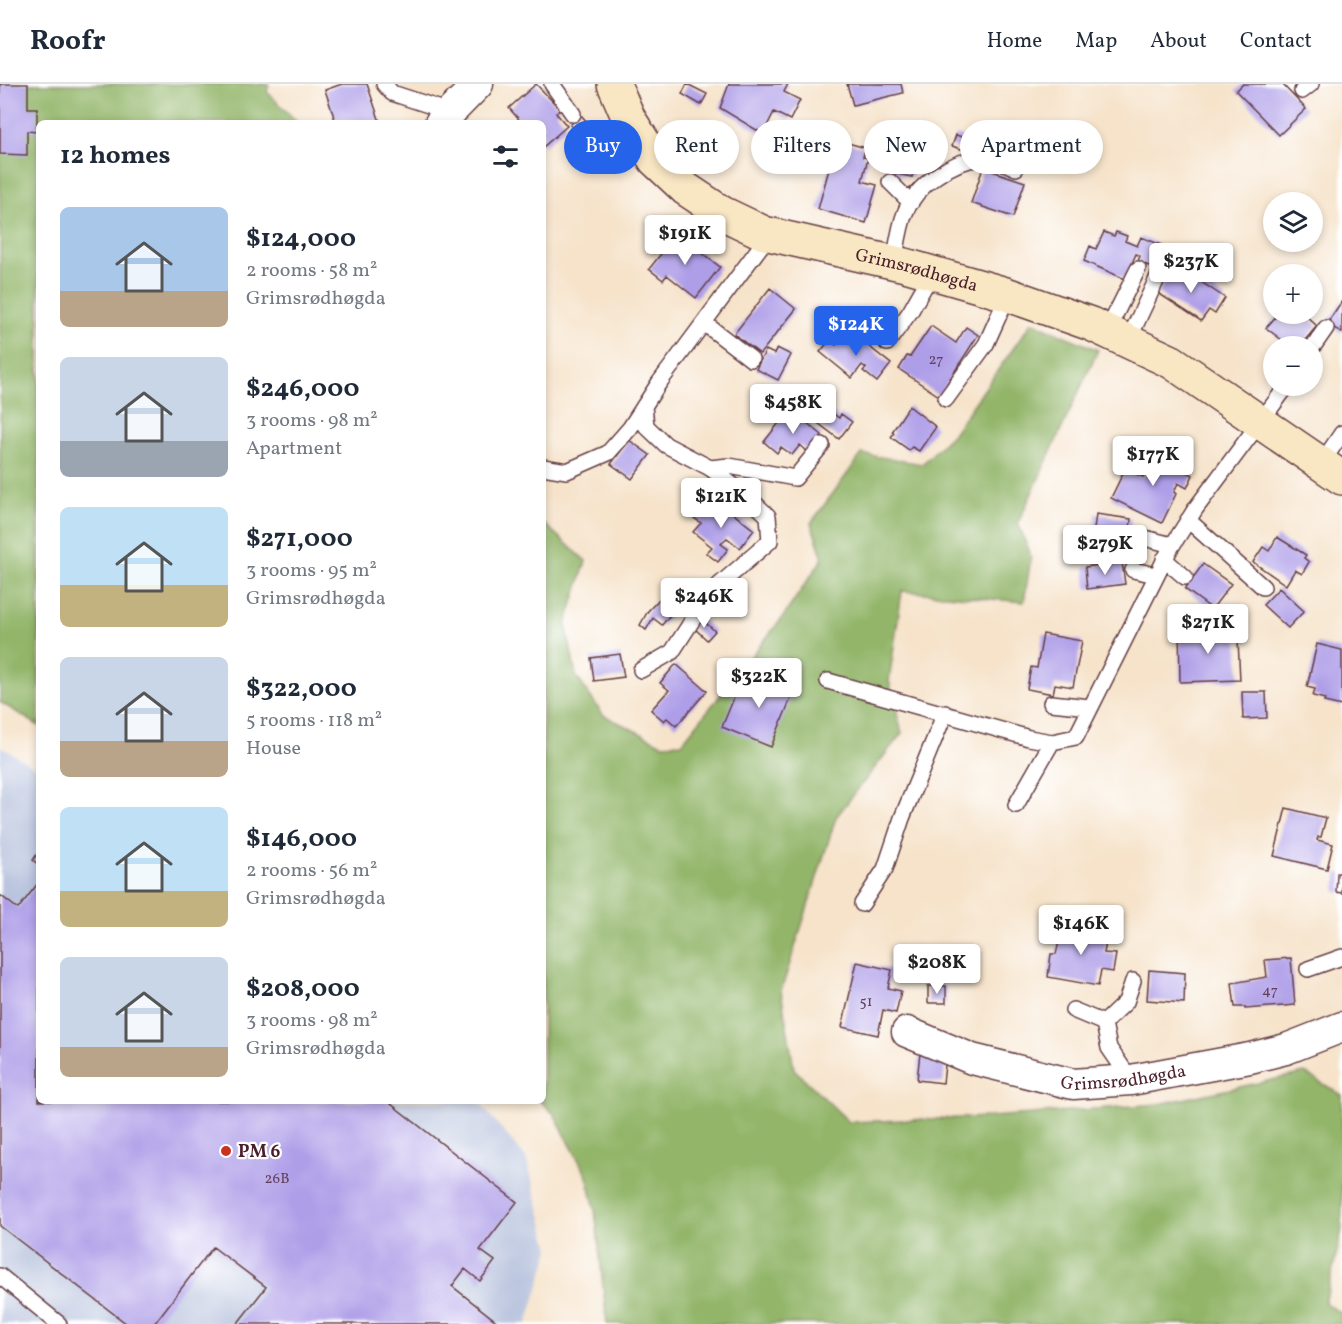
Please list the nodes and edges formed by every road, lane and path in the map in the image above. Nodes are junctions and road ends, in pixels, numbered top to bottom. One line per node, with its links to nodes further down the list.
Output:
1 (384, 84): 6 (lane)
2 (478, 84): 6 (street)
3 (552, 84): 5 (lane)
4 (614, 84): 10 (main road, Grimsrødhøgda)
5 (573, 114)
6 (445, 118)
7 (960, 165): 9 (lane)
8 (890, 182): 9 (lane)
9 (911, 203): 11 (lane)
10 (769, 235): 11 (main road, Grimsrødhøgda); 16 (lane)
11 (894, 263): 14 (main road, Grimsrødhøgda)
12 (1162, 268): 18 (lane)
13 (1138, 269): 18 (lane)
14 (932, 273): 15 (main road, Grimsrødhøgda); 20 (lane)
15 (1008, 295): 18 (main road, Grimsrødhøgda); 23 (lane)
16 (704, 323): 21 (lane); 24 (lane)
17 (1326, 328): 19 (lane)
18 (1118, 336): 25 (main road, Grimsrødhøgda)
19 (1320, 336)
20 (887, 343)
21 (751, 358)
22 (1279, 396): 25 (lane)
23 (946, 399)
24 (644, 406): 28 (lane); 29 (lane)
25 (1259, 421): 30 (main road, Grimsrødhøgda); 31 (lane)
26 (1342, 433): 30 (lane)
27 (822, 445): 29 (lane)
28 (546, 468)
29 (710, 468): 39 (lane)
30 (1331, 471)
31 (1188, 520): 33 (lane); 38 (lane)
32 (1133, 535): 33 (lane)
33 (1172, 545): 34 (lane)
34 (1164, 560): 36 (lane); 37 (lane)
35 (1133, 570): 36 (lane)
36 (1156, 575): 42 (lane)
37 (1185, 577)
38 (1263, 587)
39 (641, 670)
40 (828, 681): 43 (lane)
41 (1051, 703): 42 (lane)
42 (1090, 707): 44 (lane)
43 (945, 713): 44 (lane); 46 (lane)
44 (1052, 742): 45 (lane)
45 (1016, 806)
46 (862, 904)
47 (1342, 957): 48 (lane)
48 (1308, 969)
49 (1133, 981): 51 (lane)
50 (1073, 1010): 51 (lane)
51 (1104, 1023): 54 (lane)
52 (1342, 1027): 54 (street, Grimsrødhøgda)
53 (907, 1032): 54 (street, Grimsrødhøgda)
54 (1131, 1080)
55 (0, 1276): 56 (lane)
56 (59, 1324)

